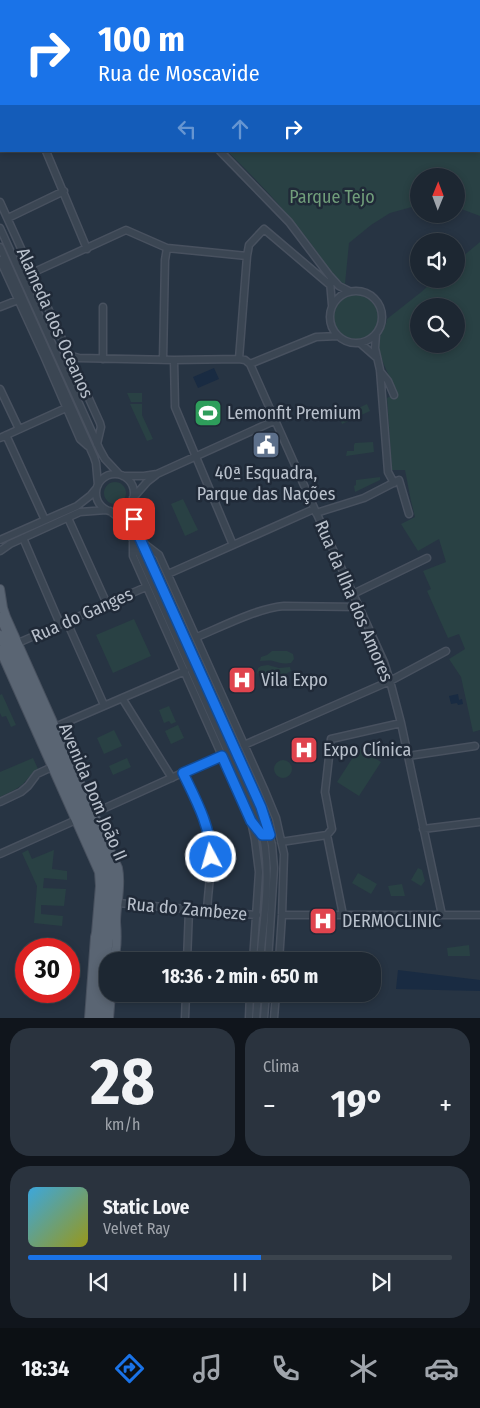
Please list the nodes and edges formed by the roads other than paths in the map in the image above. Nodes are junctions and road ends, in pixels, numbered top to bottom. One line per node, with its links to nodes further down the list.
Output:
1 (46, 152): 3 (street)
2 (221, 152): 13 (street)
3 (64, 191): 5 (street); 9 (street)
4 (0, 202): 5 (street, Alameda dos Oceanos)
5 (8, 218): 12 (street, Alameda dos Oceanos)
6 (0, 228): 41 (street, Alameda dos Oceanos)
7 (0, 247): 42 (street, Alameda dos Oceanos)
8 (167, 248): 9 (street); 10 (street); 30 (street)
9 (87, 249): 12 (street)
10 (247, 256): 14 (street); 29 (street)
11 (0, 260): 16 (street, Alameda dos Oceanos)
12 (32, 273): 25 (street, Alameda dos Oceanos)
13 (329, 275): 14 (street); 15 (street)
14 (330, 284): 17 (street)
15 (349, 291): 17 (street); 21 (street)
16 (18, 300): 18 (street); 37 (street, Alameda dos Oceanos)
17 (332, 305): 20 (street)
18 (0, 307)
19 (103, 307): 28 (street)
20 (330, 323): 22 (street); 23 (street)
21 (377, 333): 24 (street); 26 (street)
22 (338, 336): 23 (street); 24 (street)
23 (316, 337): 32 (street)
24 (360, 343): 26 (street)
25 (69, 353): 27 (street); 33 (street, Alameda dos Oceanos)
26 (376, 357): 34 (street)
27 (84, 359): 28 (street); 33 (street)
28 (102, 359): 30 (street)
29 (239, 359): 31 (street); 32 (street)
30 (163, 360): 31 (street)
31 (174, 360): 43 (street)
32 (250, 364): 38 (street, Rua da Ilha dos Amores)
33 (76, 370): 41 (street, Alameda dos Oceanos)
34 (380, 370): 36 (street); 46 (street)
35 (0, 389): 39 (street)
36 (394, 395)
37 (66, 408): 39 (street); 42 (street, Alameda dos Oceanos)
38 (276, 420): 43 (street); 50 (street, Rua da Ilha dos Amores)
39 (19, 429): 40 (street)
40 (3, 436): 53 (street)
41 (98, 445): 45 (street, Alameda dos Oceanos)
42 (90, 447): 47 (street, Alameda dos Oceanos)
43 (196, 457): 44 (street); 58 (street)
44 (157, 474): 45 (street); 48 (street)
45 (121, 475): 47 (street); 48 (street)
46 (394, 483): 50 (street); 51 (street)
47 (97, 487): 49 (street); 53 (street)
48 (132, 500): 49 (street); 57 (street)
49 (108, 511): 52 (street); 56 (street)
50 (315, 511): 58 (street); 64 (street, Rua da Ilha dos Amores)
51 (409, 514)
52 (68, 518): 54 (street); 66 (street)
53 (45, 520): 55 (street)
54 (23, 538): 59 (street); 70 (street)
55 (0, 540)
56 (134, 540): 62 (street); 98 (street)
57 (142, 542): 61 (street); 75 (street)
58 (233, 545): 61 (street)
59 (0, 551)
60 (427, 558): 64 (street)
61 (168, 574): 71 (street)
62 (146, 587): 66 (street, Rua do Ganges); 78 (street)
63 (0, 589): 65 (main road, Avenida Dom João II)
64 (353, 594): 67 (street, Rua da Ilha dos Amores)
65 (1, 602): 74 (main road, Avenida Dom João II)
66 (106, 604): 69 (street, Rua do Ganges)
67 (358, 607): 73 (street); 79 (street, Rua da Ilha dos Amores)
68 (0, 618): 115 (main road, Avenida Dom João II)
69 (67, 622): 70 (street, Rua do Ganges); 81 (street)
70 (60, 624): 74 (street, Rua do Ganges)
71 (193, 629): 73 (street); 75 (street)
72 (0, 635): 116 (main road, Avenida Dom João II)
73 (197, 637): 84 (street)
74 (18, 643): 83 (main road, Avenida Dom João II)
75 (190, 649): 98 (street)
76 (0, 650): 88 (main road, Avenida Dom João II)
77 (446, 651): 79 (street)
78 (185, 671): 80 (street); 86 (street)
79 (390, 681): 82 (street, Rua da Ilha dos Amores); 84 (street)
80 (122, 698): 81 (street); 90 (street)
81 (104, 706): 83 (street)
82 (401, 723): 87 (street, Rua da Ilha dos Amores); 99 (street)
83 (56, 727): 93 (main road, Avenida Dom João II)
84 (244, 745): 92 (street)
85 (475, 746): 87 (street)
86 (222, 756): 89 (street); 95 (street)
87 (408, 756): 97 (street, Rua da Ilha dos Amores)
88 (52, 767): 91 (street); 94 (main road, Avenida Dom João II)
89 (183, 773): 90 (street); 108 (street)
90 (172, 778): 93 (street)
91 (0, 802)
92 (272, 810): 98 (street); 100 (street)
93 (94, 813): 106 (main road, Avenida Dom João II)
94 (76, 820): 101 (street); 124 (main road, Avenida Dom João II)
95 (251, 821): 98 (street); 105 (street)
96 (480, 822): 97 (street)
97 (423, 829): 110 (street, Rua da Ilha dos Amores)
98 (266, 835): 102 (street); 103 (street)
99 (327, 835): 100 (street); 112 (street)
100 (282, 842): 104 (street)
101 (0, 854)
102 (266, 866): 105 (street); 120 (street)
103 (274, 868): 104 (street); 121 (street)
104 (284, 880): 111 (street)
105 (259, 886): 109 (street)
106 (118, 904): 107 (street, Rua do Zambeze); 114 (main road, Avenida Dom João II)
107 (189, 909): 108 (street, Rua do Zambeze); 118 (street)
108 (207, 911): 109 (street, Rua do Zambeze)
109 (257, 915): 119 (street)
110 (442, 915): 112 (street); 113 (street)
111 (282, 916): 112 (street); 122 (street)
112 (343, 916)
113 (480, 916)
114 (116, 923): 115 (main road); 117 (main road, Avenida Dom João II)
115 (110, 930): 134 (main road, Avenida Dom João II)
116 (101, 952)
117 (115, 952)
118 (187, 952)
119 (254, 952)
120 (261, 952)
121 (269, 952)
122 (280, 952)
123 (99, 964): 124 (main road)
124 (93, 971): 132 (main road, Avenida Dom João II)
125 (99, 977): 133 (main road, Avenida Dom João II)
126 (110, 1002): 135 (main road)
127 (186, 1002): 136 (street)
128 (250, 1002): 137 (street)
129 (257, 1002): 138 (street)
130 (265, 1002): 139 (street)
131 (275, 1002): 140 (street)
132 (89, 1018)
133 (96, 1018)
134 (102, 1018)
135 (109, 1018)
136 (185, 1018)
137 (249, 1018)
138 (256, 1018)
139 (264, 1018)
140 (274, 1018)

